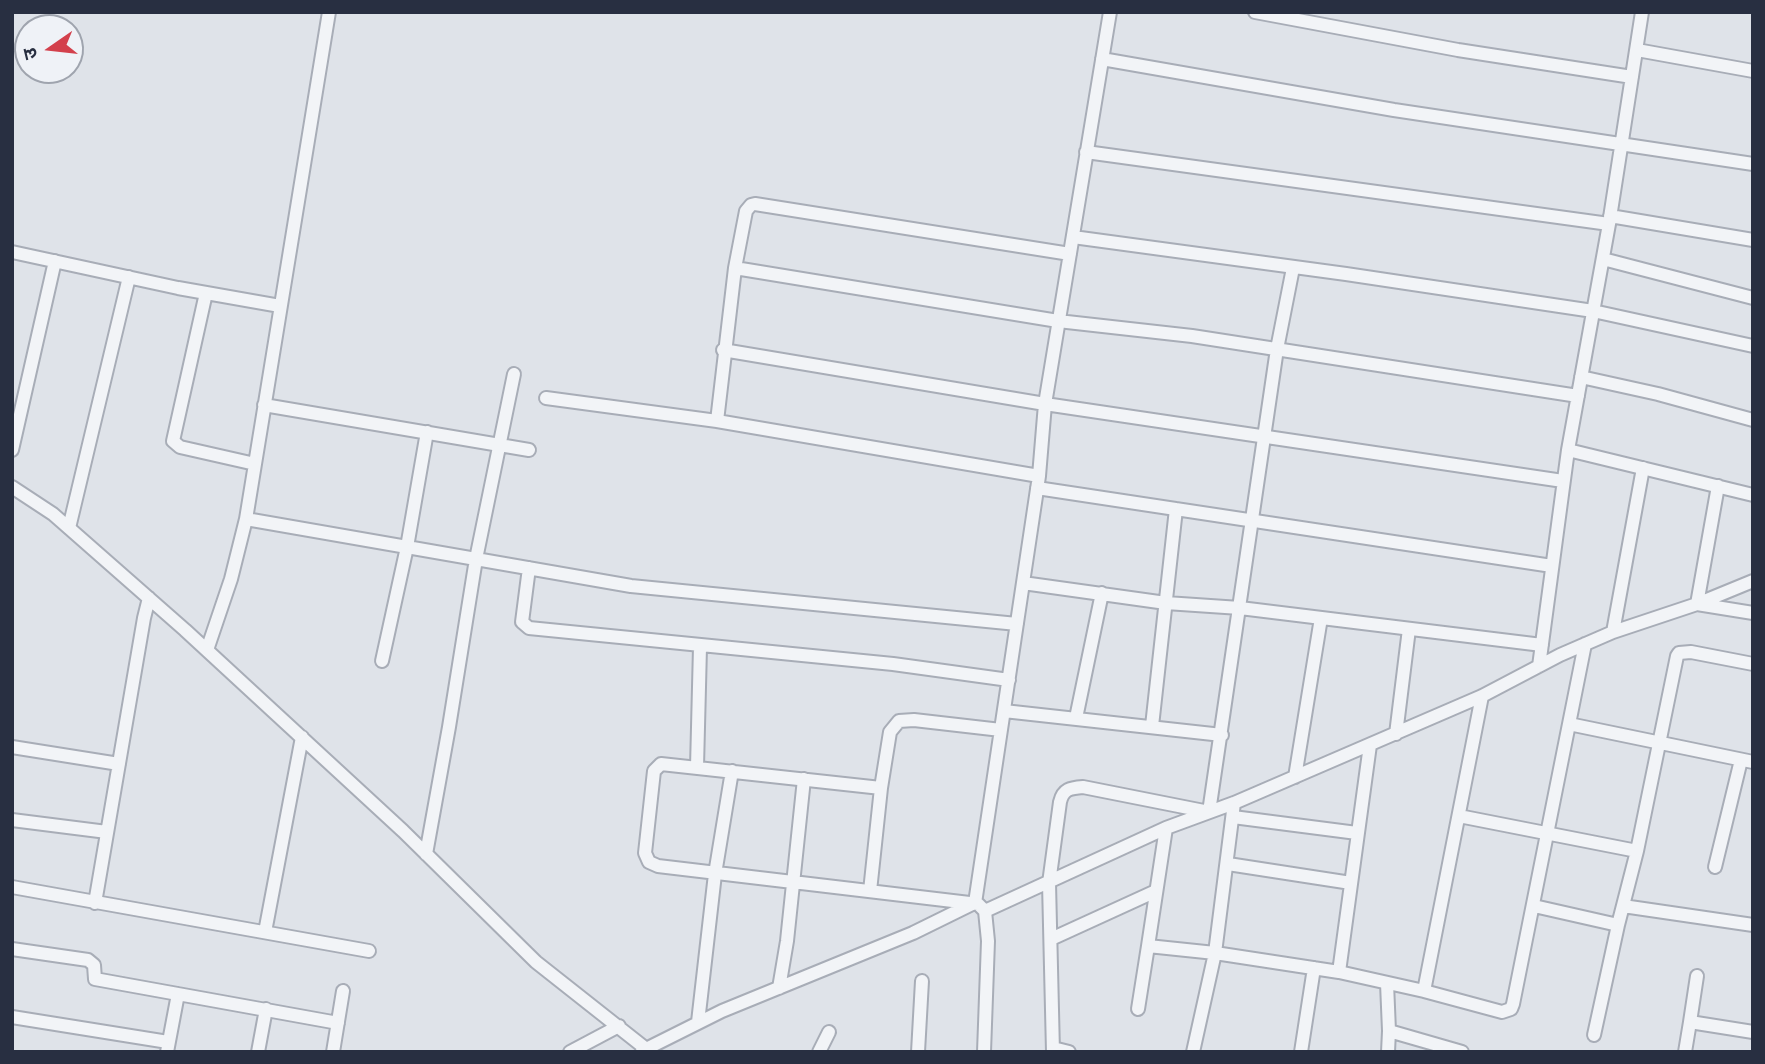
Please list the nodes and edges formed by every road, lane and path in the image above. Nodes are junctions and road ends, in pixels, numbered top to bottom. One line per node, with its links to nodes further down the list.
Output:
1 (329, 12): 24 (street)
2 (1110, 12): 6 (street)
3 (1255, 12): 8 (street)
4 (1643, 12): 5 (street)
5 (1637, 50): 7 (street); 8 (street)
6 (1102, 59): 9 (street); 10 (street)
7 (1753, 71)
8 (1632, 77): 9 (street)
9 (1622, 143): 11 (street); 12 (street)
10 (1086, 152): 12 (street); 13 (street)
11 (1753, 164)
12 (1610, 220): 14 (street); 17 (street)
13 (1073, 237): 16 (street); 20 (street)
14 (1753, 240)
15 (12, 252): 18 (street)
16 (1070, 254): 19 (street); 26 (street)
17 (1603, 259): 23 (street); 25 (street)
18 (55, 261): 21 (street); 41 (street)
19 (735, 268): 26 (street); 29 (street)
20 (1293, 268): 25 (street); 28 (street)
21 (129, 277): 22 (street); 54 (street)
22 (206, 293): 24 (street); 44 (street)
23 (1753, 298)
24 (280, 306): 35 (street)
25 (1593, 311): 27 (street); 31 (street)
26 (1058, 321): 28 (street); 34 (street)
27 (1753, 346)
28 (1277, 349): 32 (street); 39 (street)
29 (723, 350): 34 (street); 37 (street)
30 (514, 374): 40 (street)
31 (1581, 377): 32 (street); 36 (street)
32 (1578, 396): 43 (street)
33 (546, 398): 37 (street)
34 (1045, 404): 39 (street); 47 (street)
35 (264, 405): 38 (street); 44 (street)
36 (1753, 420)
37 (717, 421): 47 (street)
38 (427, 432): 40 (street); 55 (street)
39 (1265, 437): 46 (street); 53 (street)
40 (500, 445): 42 (street); 56 (street)
41 (12, 450)
42 (529, 450)
43 (1567, 450): 45 (street); 46 (street)
44 (255, 464): 52 (street)
45 (1643, 468): 48 (street); 70 (street)
46 (1563, 481): 57 (street)
47 (1038, 482): 51 (street); 60 (street)
48 (1718, 486): 50 (street); 64 (street)
49 (12, 487): 54 (street)
50 (1753, 495)
51 (1176, 509): 53 (street); 63 (street)
52 (246, 519): 55 (street); 74 (street)
53 (1253, 520): 57 (street); 65 (street)
54 (69, 528): 62 (street)
55 (407, 547): 56 (street); 75 (street)
56 (476, 559): 58 (street); 108 (street)
57 (1552, 566): 72 (street)
58 (529, 568): 68 (street); 73 (street)
59 (1753, 581): 64 (street)
60 (1023, 583): 61 (street); 68 (street)
61 (1102, 593): 63 (street); 81 (street)
62 (149, 598): 74 (street); 92 (street)
63 (1166, 603): 65 (street); 83 (street)
64 (1698, 604): 66 (street); 70 (street)
65 (1240, 608): 67 (street); 86 (street)
66 (1753, 613)
67 (1321, 618): 69 (street); 95 (street)
68 (1017, 624): 78 (street)
69 (1409, 629): 72 (street); 85 (street)
70 (1613, 632): 71 (street)
71 (1585, 644): 77 (street); 82 (street)
72 (1542, 645): 77 (street)
73 (700, 647): 78 (street); 93 (street)
74 (207, 650): 87 (street)
75 (382, 661)
76 (1753, 664): 88 (street)
77 (1539, 666): 79 (street)
78 (1009, 680): 80 (street)
79 (1482, 696): 85 (street); 100 (street)
80 (1004, 711): 81 (street); 84 (street)
81 (1076, 718): 83 (street)
82 (1569, 724): 88 (street); 106 (street)
83 (1152, 726): 86 (street)
84 (1002, 730): 97 (street); 121 (street)
85 (1396, 734): 89 (street)
86 (1222, 735): 99 (street)
87 (302, 737): 108 (street); 124 (street)
88 (1658, 742): 91 (street); 107 (street)
89 (1370, 745): 95 (street); 105 (street)
90 (12, 747): 92 (street)
91 (1747, 761): 110 (street)
92 (119, 764): 104 (street)
93 (697, 767): 94 (street); 111 (street)
94 (732, 771): 96 (street); 111 (street)
95 (1295, 777): 98 (street)
96 (804, 779): 97 (street); 112 (street)
97 (881, 788): 116 (street)
98 (1234, 803): 99 (street); 101 (street)
99 (1209, 812): 103 (street); 113 (street)
100 (1459, 816): 106 (street); 137 (street)
101 (1233, 817): 105 (street); 109 (street)
102 (12, 820): 104 (street)
103 (1166, 828): 113 (street); 117 (street)
104 (107, 832): 118 (street)
105 (1357, 833): 114 (street)
106 (1548, 834): 107 (street); 119 (street)
107 (1637, 850): 120 (street)
108 (426, 854): 145 (street)
109 (1228, 864): 114 (street); 129 (street)
110 (1715, 867)
111 (715, 874): 112 (street); 142 (street)
112 (792, 881): 116 (street); 135 (street)
113 (1049, 883): 121 (street); 125 (street)
114 (1351, 883): 131 (street)
115 (12, 887): 118 (street)
116 (870, 891): 121 (street)
117 (1156, 891): 125 (street); 126 (street)
118 (94, 902): 124 (street)
119 (1535, 906): 122 (street); 137 (street)
120 (1623, 906): 122 (street); 123 (street)
121 (980, 907): 135 (street); 158 (street)
122 (1618, 925): 149 (street)
123 (1753, 925)
124 (265, 932): 128 (street)
125 (1051, 939): 151 (street)
126 (1148, 946): 129 (street); 140 (street)
127 (12, 949): 138 (street)
128 (369, 951)
129 (1215, 953): 130 (street); 160 (street)
130 (1314, 968): 131 (street); 161 (street)
131 (1339, 972): 134 (street)
132 (1697, 976): 143 (street)
133 (922, 981): 157 (street)
134 (1388, 983): 137 (street); 146 (street)
135 (779, 988): 142 (street)
136 (343, 991): 144 (street)
137 (1424, 991)
138 (178, 993): 139 (street); 150 (street)
139 (266, 1009): 144 (street); 153 (street)
140 (1138, 1009)
141 (12, 1017): 150 (street)
142 (698, 1022): 152 (street)
143 (1690, 1022): 148 (street); 164 (street)
144 (338, 1023): 154 (street)
145 (619, 1026): 152 (street); 155 (street)
146 (1389, 1031): 162 (street); 163 (street)
147 (830, 1032): 156 (street)
148 (1753, 1032)
149 (1594, 1035)
150 (168, 1047)
151 (1053, 1050): 159 (street)
152 (646, 1051)
153 (258, 1052)
154 (333, 1052)
155 (570, 1052)
156 (819, 1052)
157 (918, 1052)
158 (984, 1052)
159 (1069, 1052)
160 (1193, 1052)
161 (1301, 1052)
162 (1388, 1052)
163 (1462, 1052)
164 (1685, 1052)

